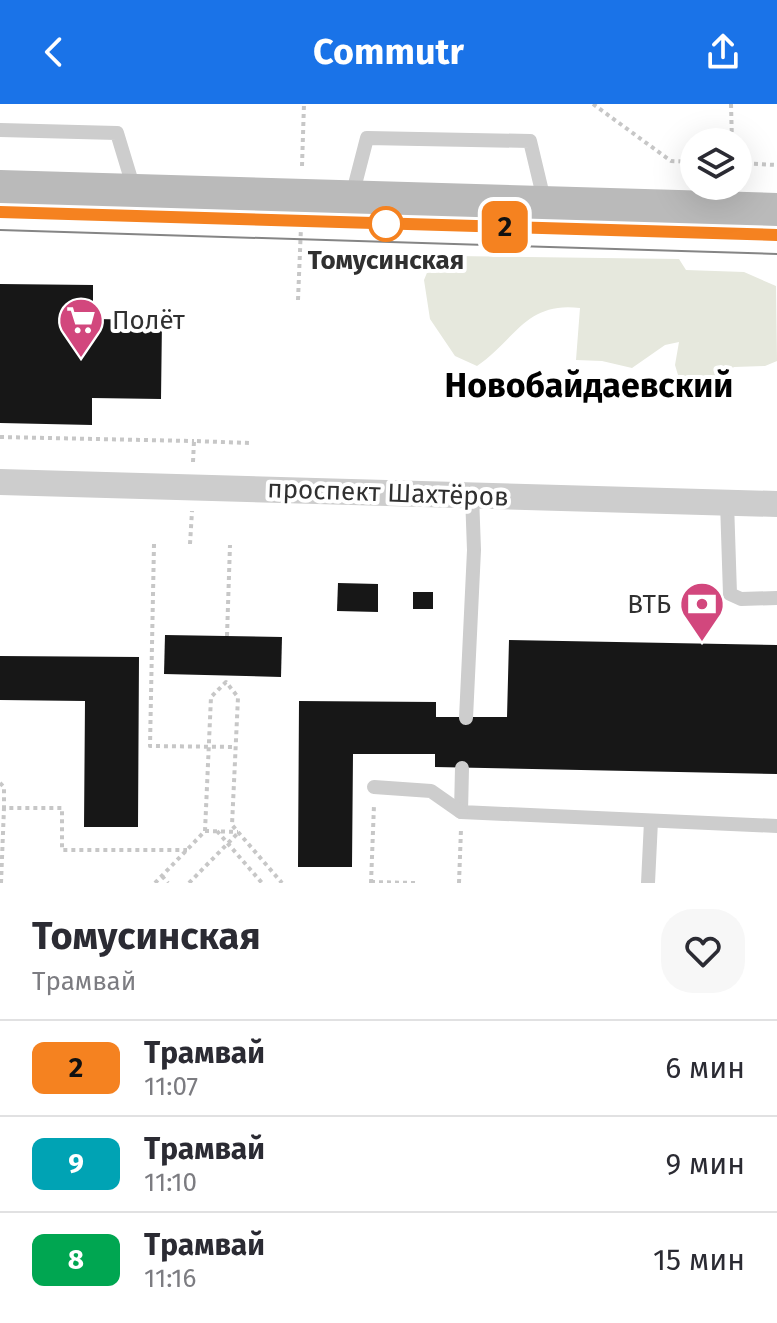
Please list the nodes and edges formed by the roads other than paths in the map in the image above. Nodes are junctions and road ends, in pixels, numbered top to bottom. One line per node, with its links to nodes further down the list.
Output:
1 (0, 130): 3 (lane)
2 (0, 189): 3 (main road)
3 (136, 193): 4 (main road)
4 (351, 199): 5 (main road); 5 (lane)
5 (545, 205): 6 (main road)
6 (777, 212)
7 (0, 482): 8 (street, проспект Шахтёров)
8 (472, 495): 9 (street, проспект Шахтёров); 12 (lane)
9 (727, 502): 10 (street, проспект Шахтёров); 11 (lane)
10 (777, 504)
11 (777, 598)
12 (466, 718)
13 (462, 768): 15 (lane)
14 (374, 787): 15 (lane)
15 (461, 812): 16 (lane)
16 (651, 821): 17 (lane); 18 (lane)
17 (777, 826)
18 (648, 883)

